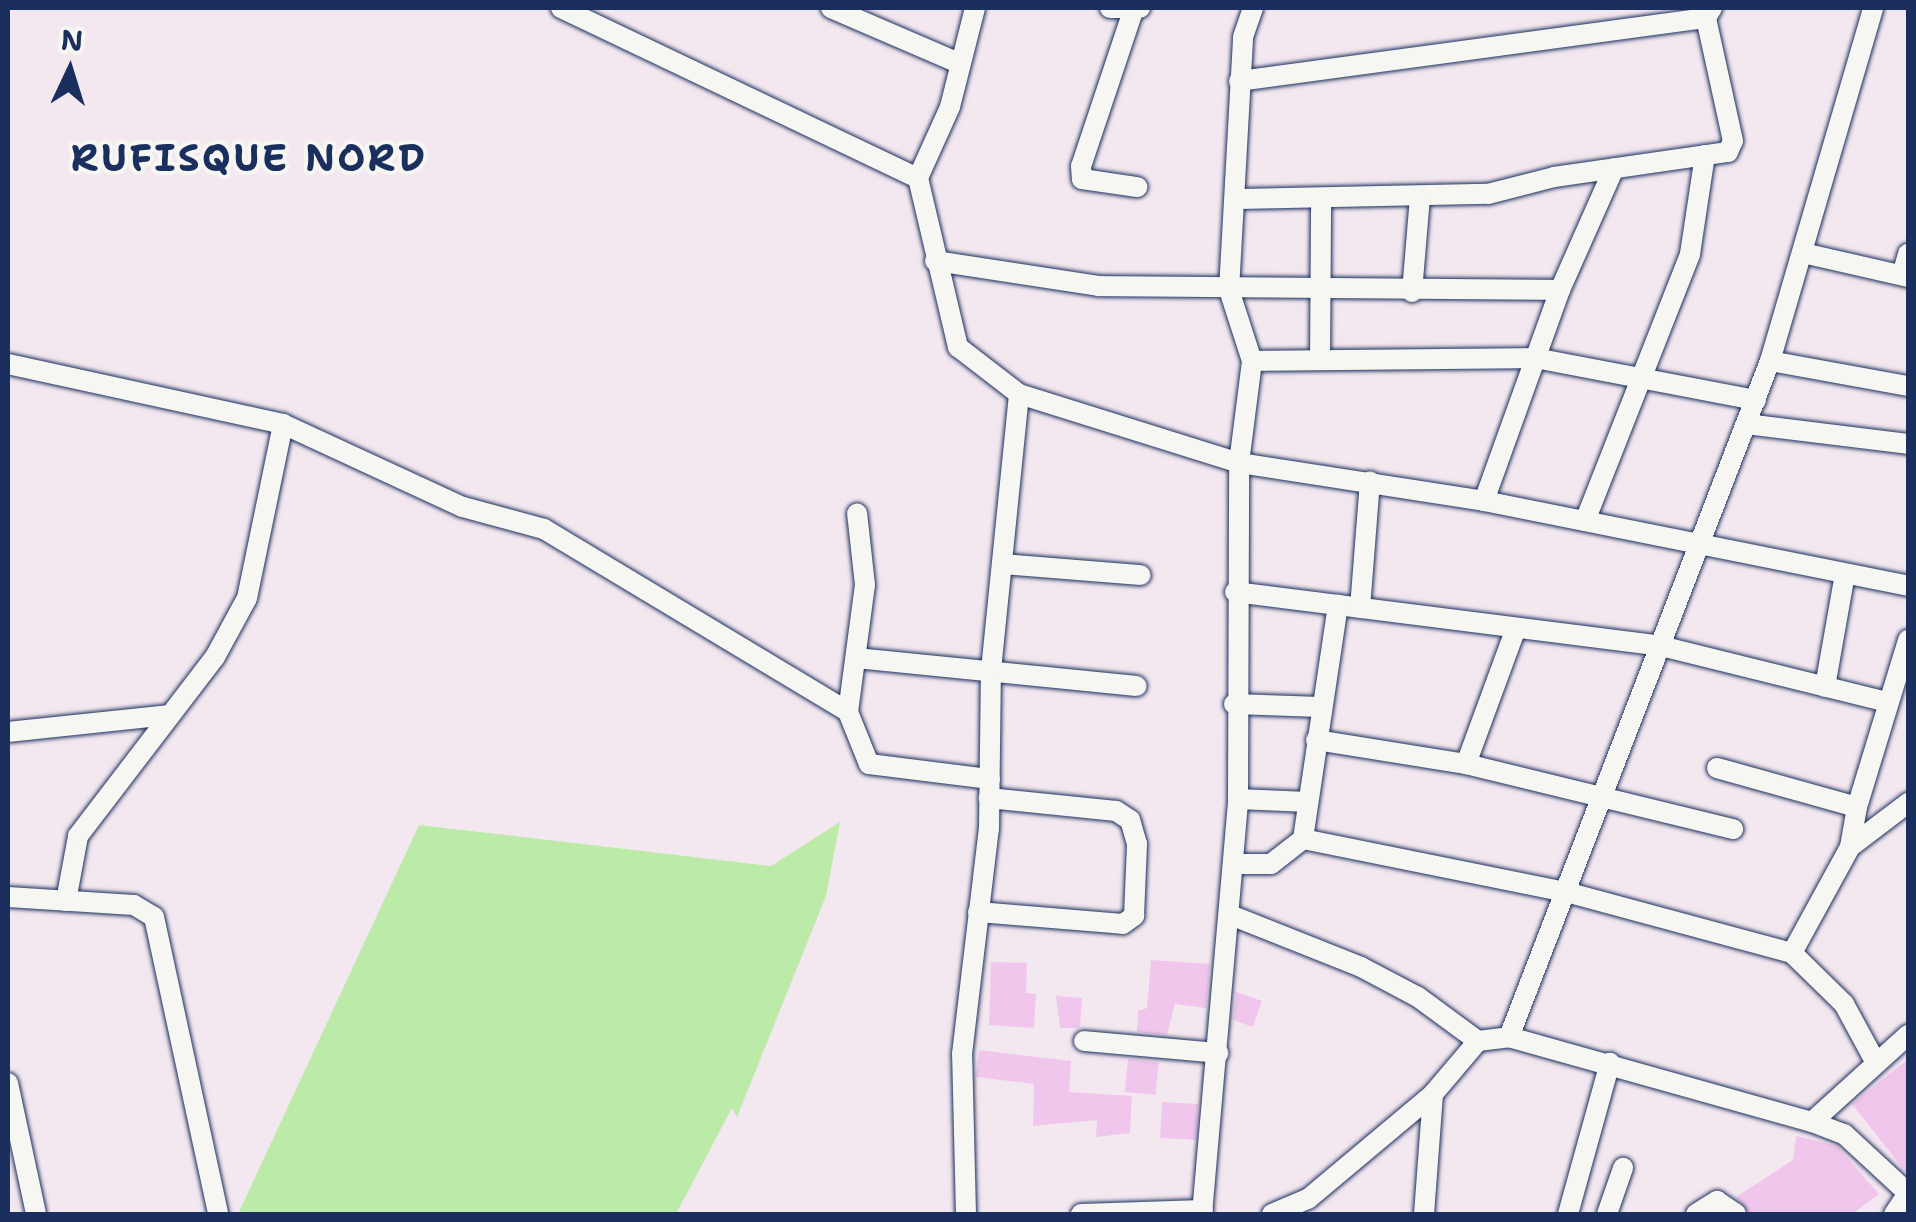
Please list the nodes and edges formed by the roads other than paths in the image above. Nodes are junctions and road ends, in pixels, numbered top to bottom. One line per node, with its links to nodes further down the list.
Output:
1 (561, 8): 9 (street)
2 (831, 8): 10 (street)
3 (975, 8): 10 (street)
4 (1110, 8): 7 (street)
5 (1254, 8): 11 (street)
6 (1873, 8): 19 (street)
7 (1136, 9): 15 (street)
8 (1709, 12): 11 (street); 12 (street)
9 (601, 16): 14 (street)
10 (960, 63): 14 (street)
11 (1239, 81): 18 (street)
12 (1705, 154): 13 (street); 32 (street)
13 (1614, 168): 17 (street); 24 (street)
14 (918, 178): 21 (street)
15 (1137, 186)
16 (1322, 198): 17 (street); 18 (street); 25 (street)
17 (1420, 198): 26 (street)
18 (1239, 199): 23 (street)
19 (1803, 253): 22 (street); 30 (street)
20 (1908, 254): 22 (street)
21 (936, 261): 23 (street); 34 (street)
22 (1905, 276)
23 (1229, 290): 25 (street); 29 (street)
24 (1560, 290): 26 (street); 27 (street)
25 (1317, 292): 26 (street); 28 (street)
26 (1412, 292)
27 (1535, 358): 28 (street); 32 (street); 41 (street)
28 (1320, 360): 29 (street)
29 (1252, 361): 39 (street)
30 (1770, 361): 33 (street); 35 (street)
31 (8, 364): 36 (street)
32 (1642, 378): 35 (street); 43 (street)
33 (1908, 386)
34 (1019, 394): 39 (street); 45 (street)
35 (1756, 400): 37 (street)
36 (283, 424): 62 (street); 63 (street)
37 (1746, 424): 38 (street); 44 (street)
38 (1908, 444)
39 (1239, 463): 40 (street); 49 (street)
40 (1370, 480): 41 (street); 51 (street)
41 (1484, 500): 43 (street)
42 (857, 512): 55 (street)
43 (1586, 521): 44 (street)
44 (1701, 545): 47 (street); 54 (street)
45 (1003, 564): 46 (street); 56 (street)
46 (1141, 574)
47 (1845, 574): 48 (street); 58 (street)
48 (1908, 586)
49 (1236, 592): 50 (street); 60 (street)
50 (1338, 605): 51 (street); 61 (street)
51 (1360, 608): 52 (street)
52 (1516, 628): 54 (street); 66 (street)
53 (1908, 640): 59 (street)
54 (1661, 646): 58 (street); 69 (street)
55 (856, 658): 56 (street); 62 (street)
56 (992, 670): 57 (street); 68 (street)
57 (1137, 686)
58 (1825, 687): 59 (street)
59 (1888, 702): 73 (street)
60 (1234, 704): 61 (street); 70 (street)
61 (1321, 707): 65 (street)
62 (848, 712): 68 (street)
63 (170, 716): 64 (street); 80 (street)
64 (8, 732)
65 (1316, 740): 66 (street); 71 (street)
66 (1466, 764): 69 (street)
67 (1717, 768): 73 (street)
68 (990, 788): 81 (street); 81 (street)
69 (1603, 796): 74 (street); 78 (street)
70 (1238, 799): 71 (street); 77 (street)
71 (1308, 802): 75 (street)
72 (1908, 803): 76 (street)
73 (1857, 807): 76 (street)
74 (1733, 830)
75 (1303, 838): 77 (street); 78 (street)
76 (1850, 847): 83 (street)
77 (1236, 864): 82 (street)
78 (1566, 892): 83 (street); 85 (street)
79 (8, 897): 80 (street)
80 (66, 900): 98 (street)
81 (978, 912): 99 (street)
82 (1233, 916): 87 (street); 88 (street)
83 (1792, 953): 89 (street)
84 (1908, 1035): 89 (street)
85 (1509, 1037): 87 (street); 90 (street)
86 (1084, 1041): 88 (street)
87 (1478, 1041): 91 (street)
88 (1218, 1053): 96 (street)
89 (1876, 1061): 93 (street)
90 (1610, 1063): 93 (street); 103 (street)
91 (1433, 1094): 101 (street); 102 (street)
92 (9, 1096): 97 (street)
93 (1812, 1122): 95 (street)
94 (1623, 1168): 104 (street)
95 (1908, 1193): 107 (street)
96 (1202, 1212): 100 (street)
97 (36, 1214)
98 (218, 1214)
99 (966, 1214)
100 (1081, 1214)
101 (1272, 1214)
102 (1424, 1214)
103 (1568, 1214)
104 (1606, 1214)
105 (1696, 1214): 106 (street)
106 (1736, 1214)
107 (1894, 1214)

